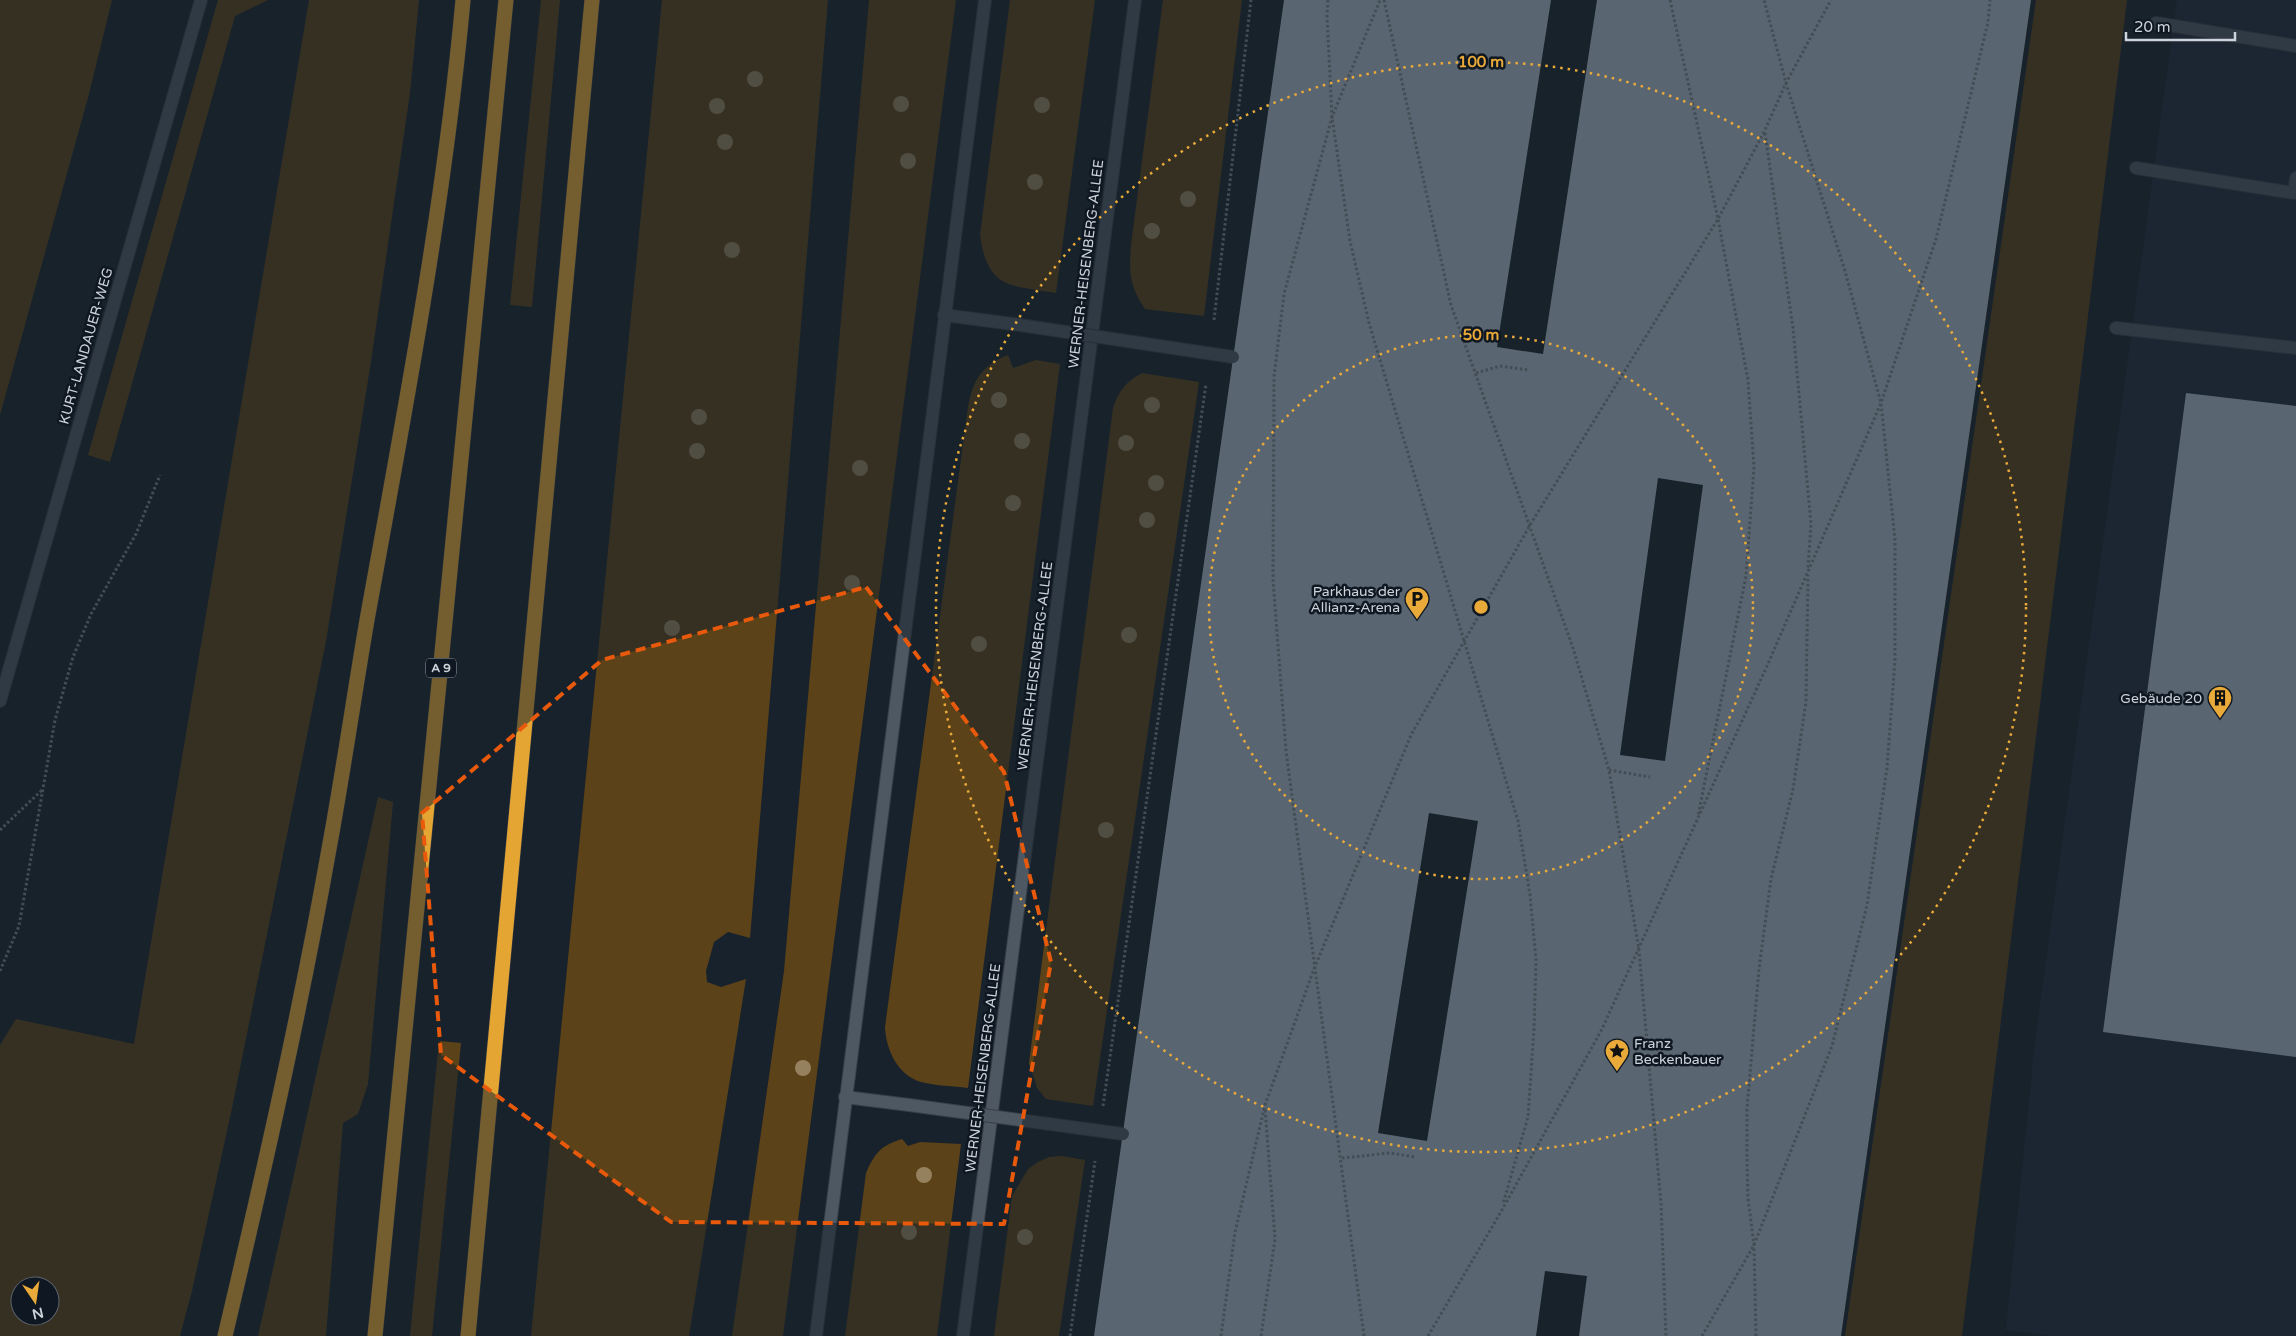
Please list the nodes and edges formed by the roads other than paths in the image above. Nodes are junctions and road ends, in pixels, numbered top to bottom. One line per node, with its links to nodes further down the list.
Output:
1 (201, 0): 15 (street, KURT-LANDAUER-WEG)
2 (463, 0): 18 (highway)
3 (506, 0): 19 (highway, A 9)
4 (592, 0): 20 (highway)
5 (985, 0): 11 (street)
6 (1135, 0): 22 (street, WERNER-HEISENBERG-ALLEE)
7 (2156, 23): 8 (street)
8 (2296, 46)
9 (2136, 168): 10 (street)
10 (2296, 178)
11 (944, 315): 14 (street, bridge); 16 (street)
12 (2116, 328): 13 (street)
13 (2296, 348)
14 (1233, 357)
15 (0, 701)
16 (845, 1097): 17 (street, bridge); 21 (street)
17 (1123, 1134)
18 (224, 1336)
19 (375, 1336)
20 (468, 1336)
21 (816, 1336)
22 (963, 1336)

